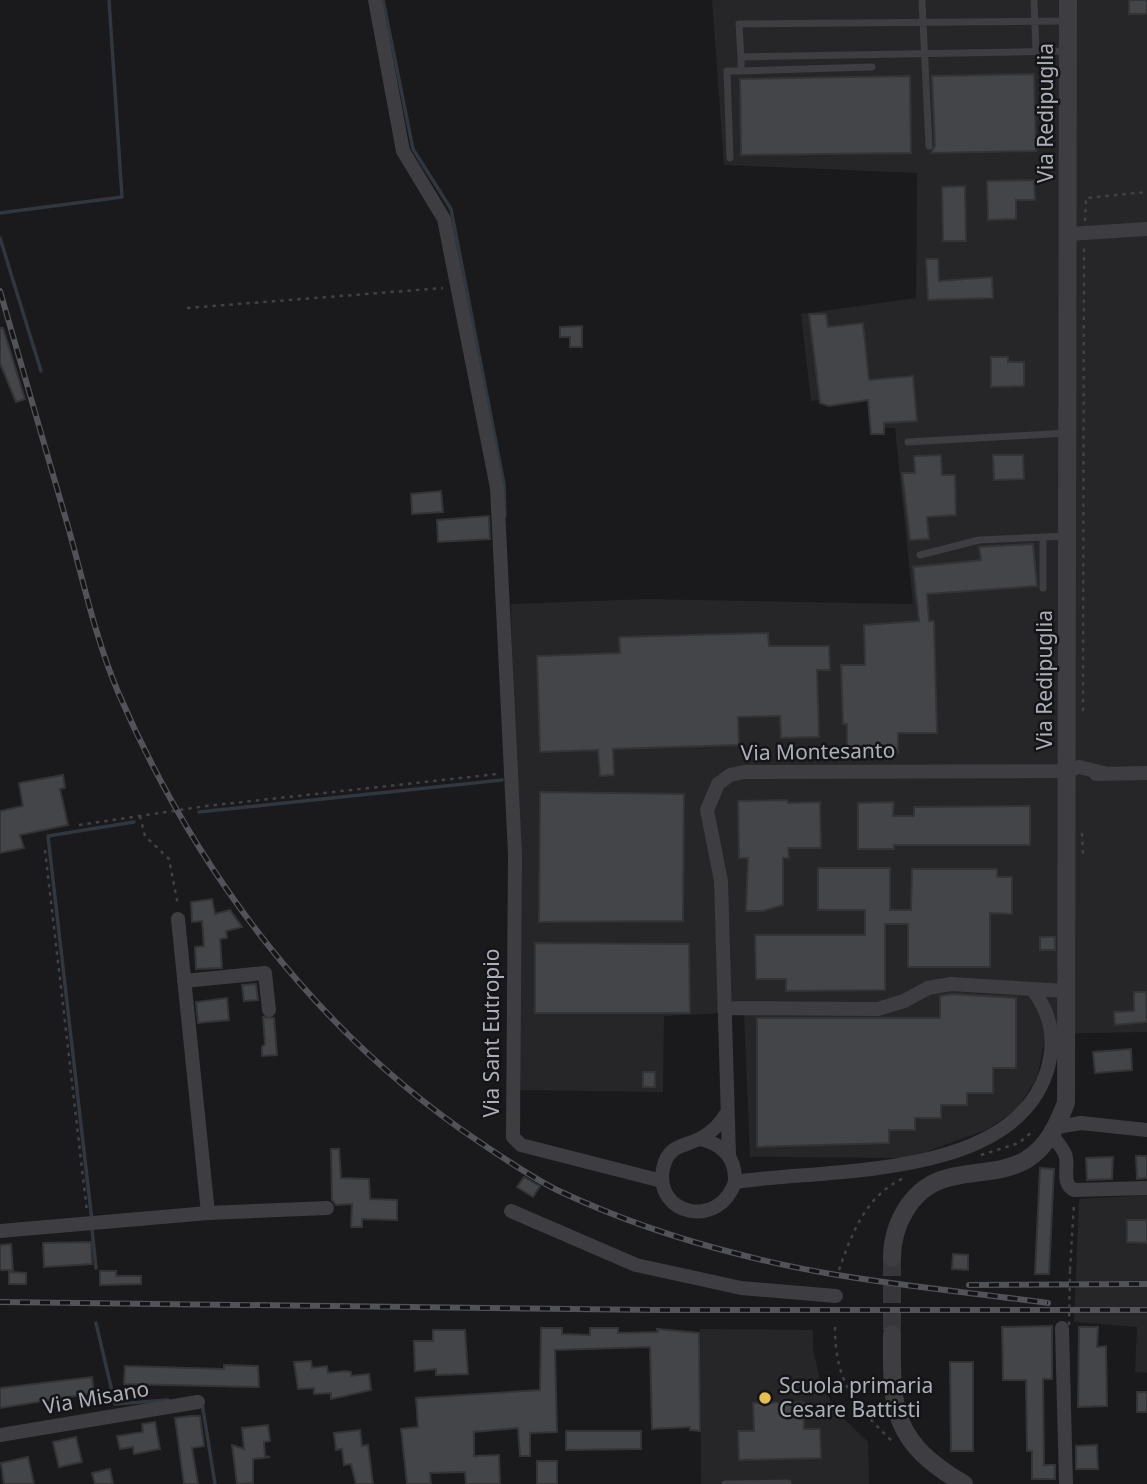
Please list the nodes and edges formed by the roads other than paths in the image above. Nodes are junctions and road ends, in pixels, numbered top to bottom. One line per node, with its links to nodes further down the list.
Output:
1 (374, 0): 39 (street, Via Sant Eutropio)
2 (922, 0): 5 (lane)
3 (1034, 0): 6 (lane)
4 (1068, 0): 7 (street, Via Redipuglia)
5 (923, 20): 6 (lane); 10 (lane); 11 (lane)
6 (1034, 21): 7 (lane); 8 (lane)
7 (1068, 21): 9 (street, Via Redipuglia)
8 (1036, 51): 9 (lane); 10 (lane)
9 (1068, 51): 17 (street, Via Redipuglia)
10 (924, 54): 11 (lane); 14 (lane)
11 (741, 57): 13 (lane)
12 (872, 67): 13 (lane)
13 (741, 71): 15 (lane)
14 (929, 146)
15 (730, 158)
16 (1147, 229): 17 (street)
17 (1077, 234): 18 (street, Via Redipuglia)
18 (1069, 433): 19 (lane); 20 (street, Via Redipuglia)
19 (908, 442)
20 (1068, 536): 21 (lane); 24 (street, Via Redipuglia)
21 (1043, 537): 22 (lane); 23 (lane)
22 (920, 555)
23 (1043, 588)
24 (1068, 771): 25 (street); 29 (street, Via Redipuglia); 30 (street, Via Montesanto)
25 (1147, 773)
26 (178, 919): 27 (street)
27 (184, 981): 31 (street); 44 (street)
28 (1033, 990): 29 (street); 30 (street); 40 (street)
29 (1067, 991): 32 (street, Via Redipuglia)
30 (724, 1008): 33 (street, Via Montesanto)
31 (269, 1010)
32 (1066, 1103): 34 (street); 36 (street, Via Redipuglia)
33 (726, 1114): 37 (street); 38 (street, Via Montesanto)
34 (1082, 1123): 35 (street); 36 (street)
35 (1147, 1130)
36 (1054, 1131): 41 (street); 46 (street, Via Redipuglia)
37 (700, 1139): 38 (street); 39 (street)
38 (729, 1155): 40 (street)
39 (662, 1181): 40 (street)
40 (735, 1182)
41 (1147, 1188)
42 (327, 1208): 44 (street)
43 (512, 1210): 47 (street)
44 (208, 1213): 45 (street)
45 (0, 1231)
46 (892, 1258)
47 (836, 1296)
48 (1065, 1326): 55 (street)
49 (892, 1334): 54 (street)
50 (198, 1402): 51 (street, Via Misano)
51 (0, 1436)
52 (788, 1483): 53 (lane)
53 (725, 1484)
54 (964, 1484)
55 (1066, 1484)

